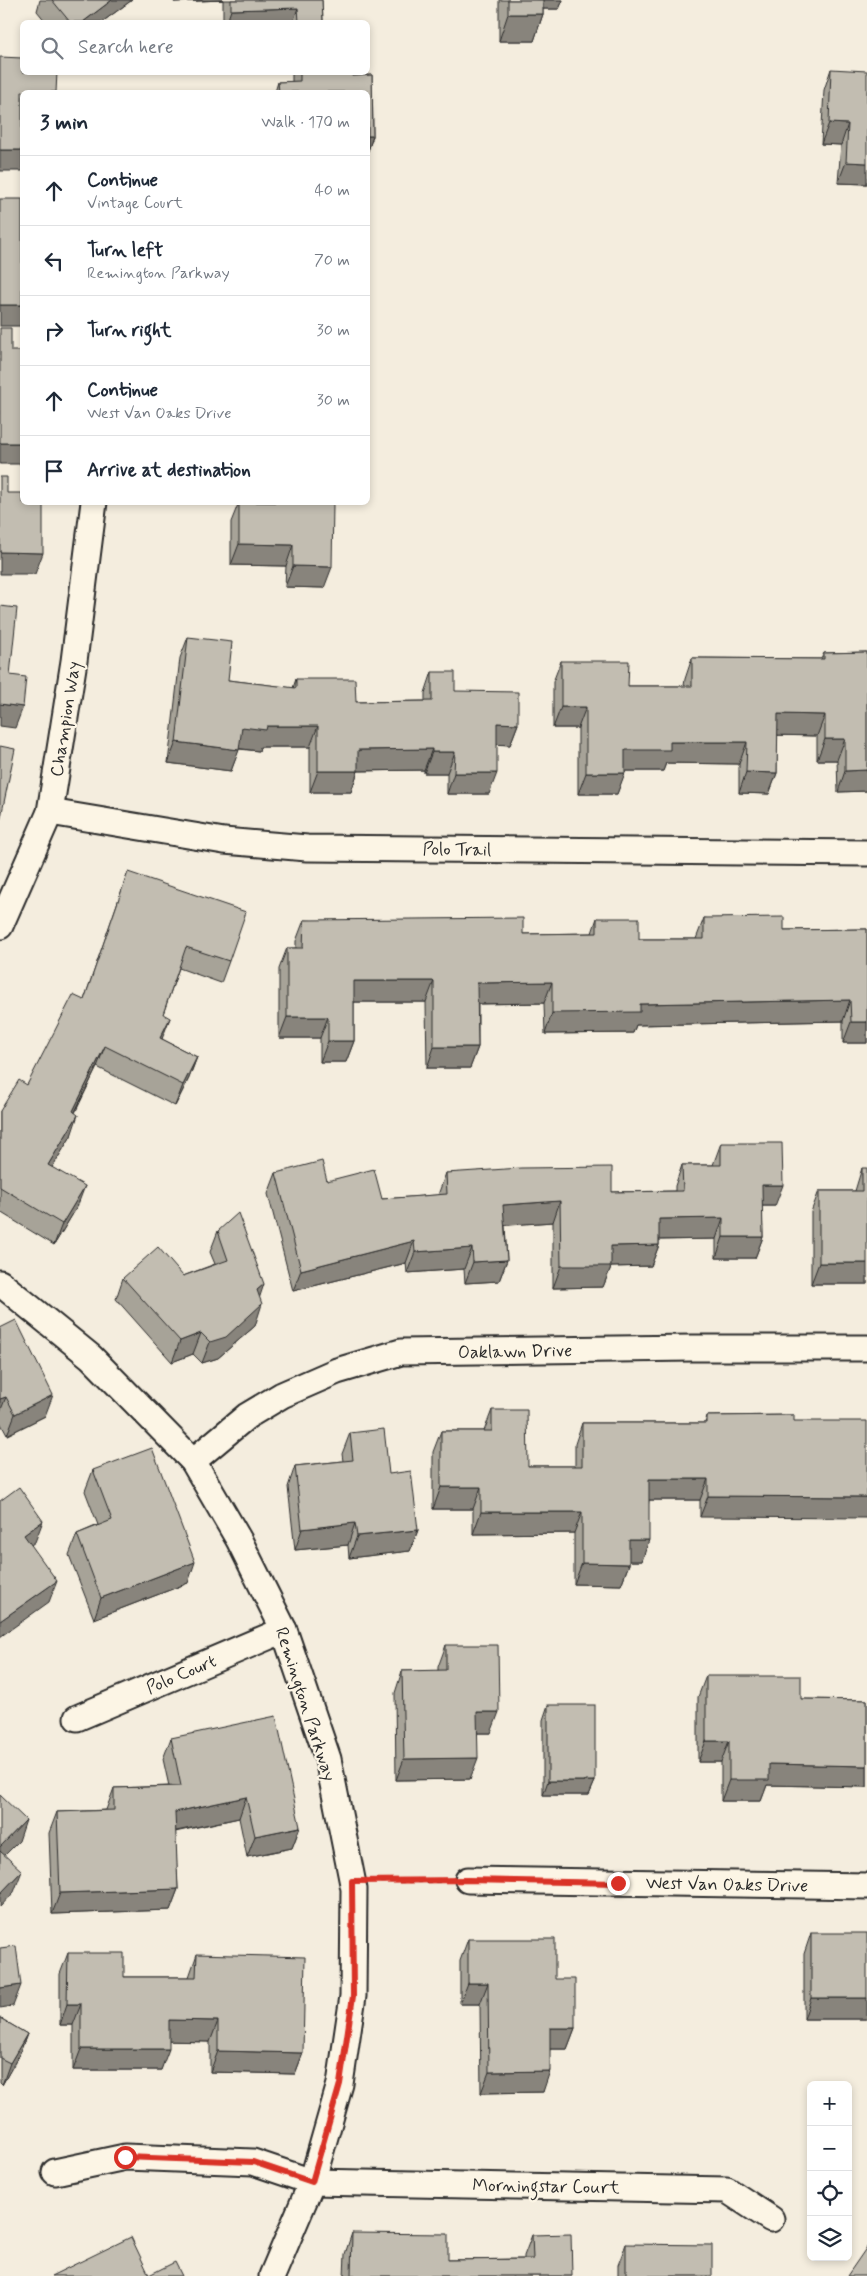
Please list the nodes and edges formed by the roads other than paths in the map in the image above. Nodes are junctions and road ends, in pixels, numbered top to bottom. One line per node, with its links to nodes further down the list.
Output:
1 (94, 505): 2 (street, Champion Way)
2 (50, 812): 3 (street, Polo Trail); 4 (street, Champion Way)
3 (867, 853)
4 (0, 926)
5 (0, 1283): 7 (street, Remington Parkway)
6 (867, 1348): 7 (street, Oaklawn Drive)
7 (193, 1461): 8 (street, Remington Parkway)
8 (284, 1630): 9 (street, Polo Court); 13 (street, Remington Parkway)
9 (78, 1718)
10 (468, 1880): 11 (street, West Van Oaks Drive)
11 (867, 1886)
12 (55, 2172): 13 (street, Morningstar Court)
13 (312, 2182): 14 (street, Morningstar Court); 15 (street, Remington Parkway)
14 (771, 2218)
15 (272, 2276)

